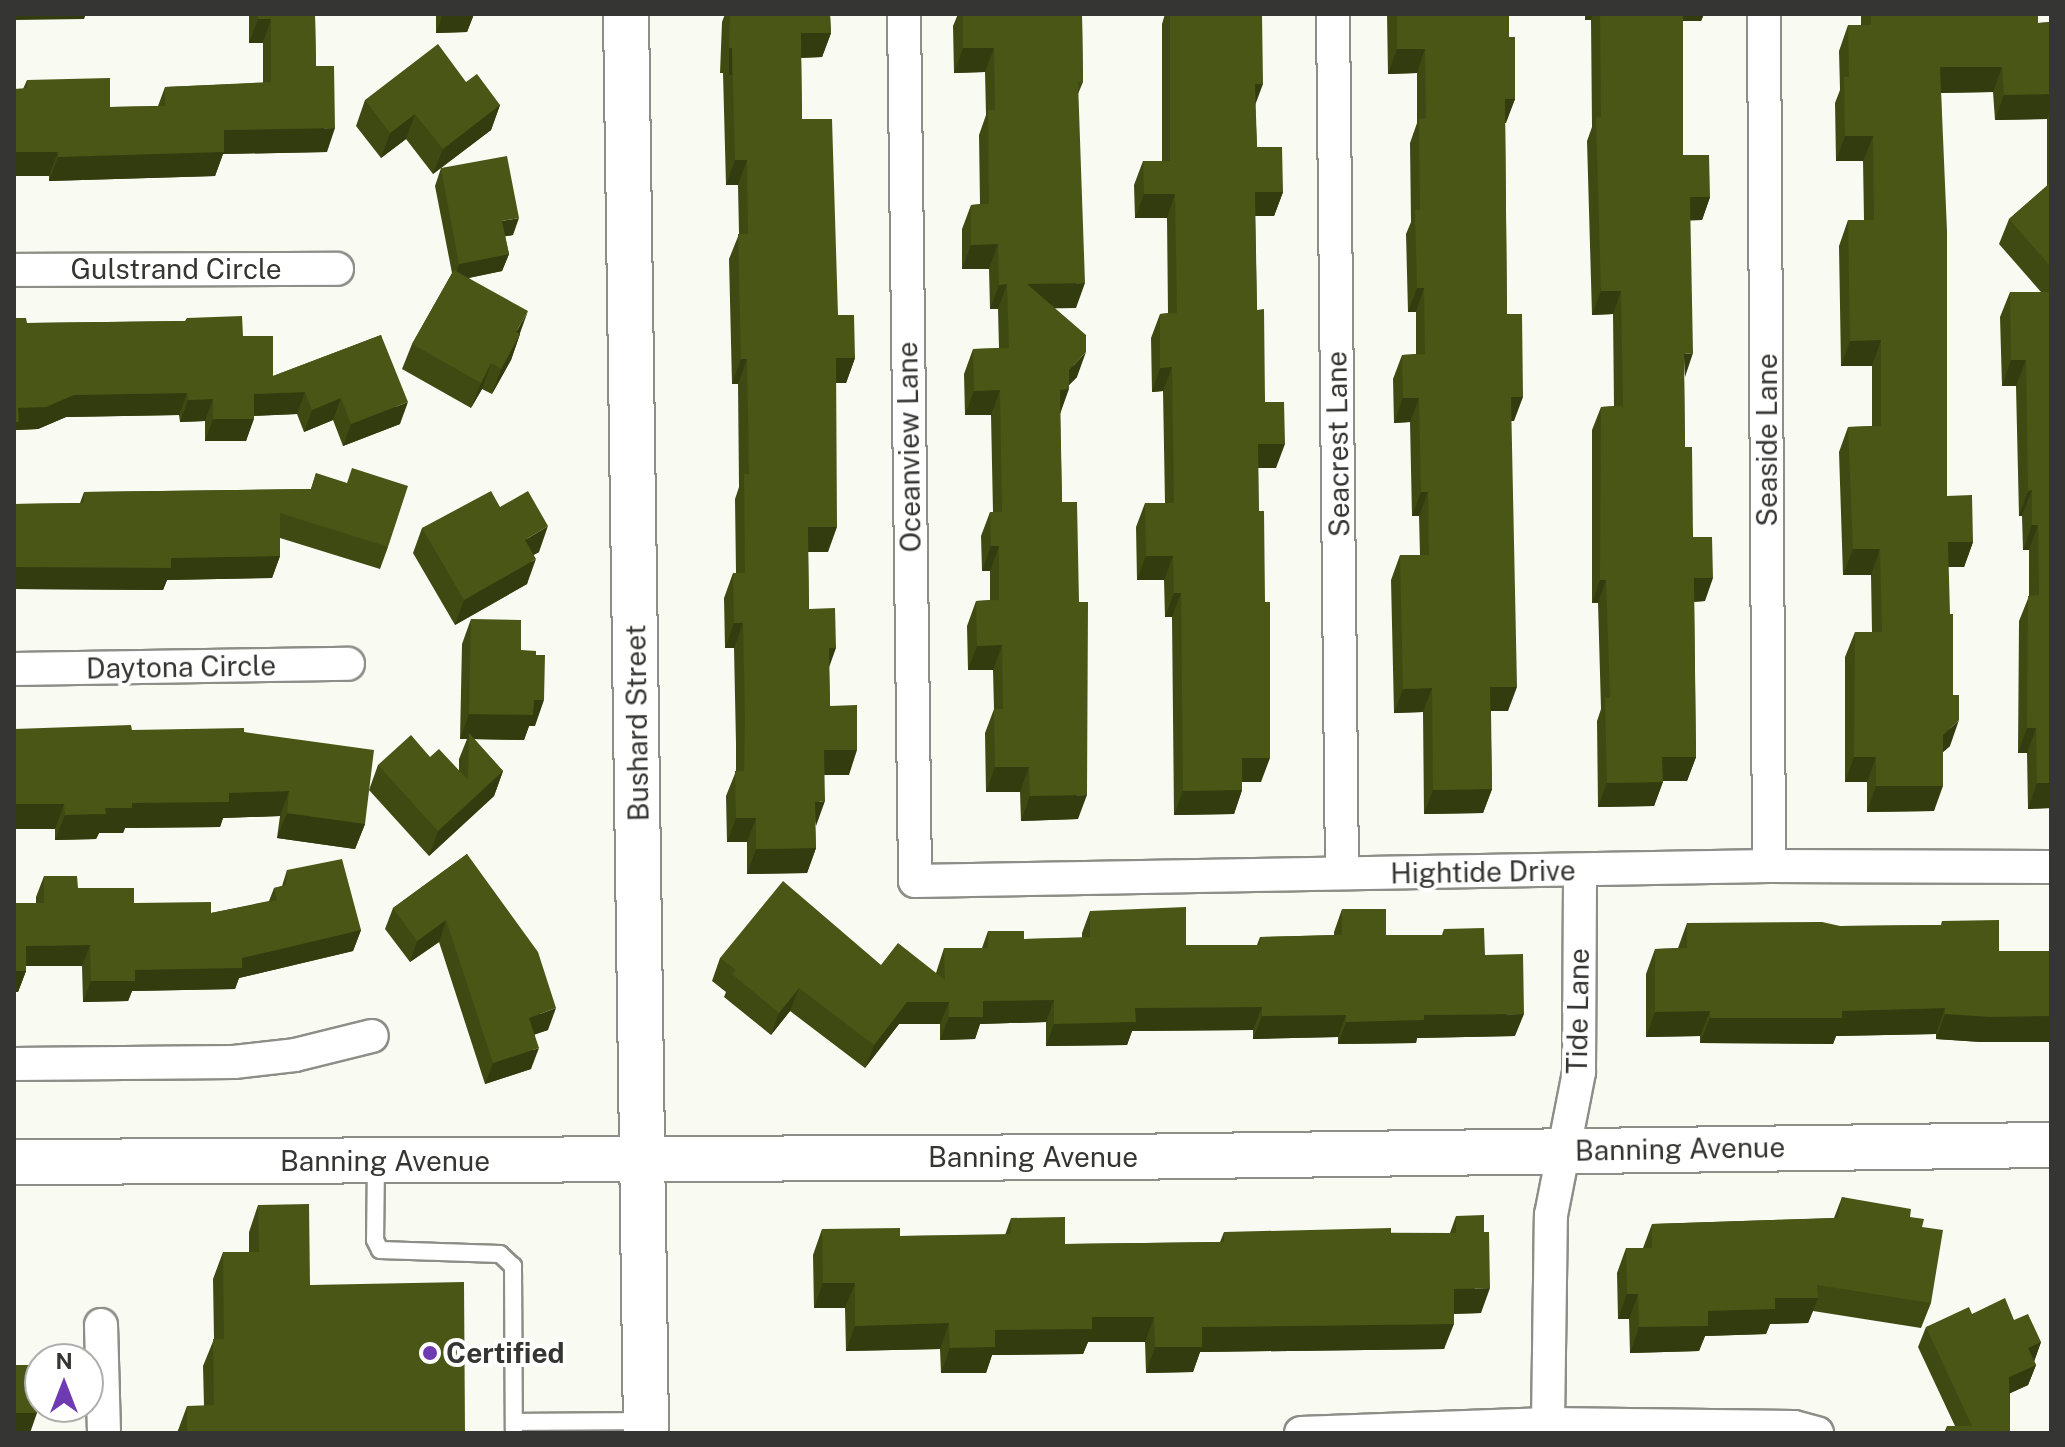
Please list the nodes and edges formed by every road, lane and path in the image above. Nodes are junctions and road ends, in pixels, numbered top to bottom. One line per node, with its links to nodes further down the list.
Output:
1 (626, 14): 18 (street, Bushard Street)
2 (904, 14): 13 (street, Oceanview Lane)
3 (1333, 14): 12 (street, Seacrest Lane)
4 (1764, 14): 9 (street, Seaside Lane)
5 (337, 269): 6 (street, Gulstrand Circle)
6 (14, 270)
7 (348, 664): 8 (street, Daytona Circle)
8 (14, 669)
9 (1769, 866): 10 (street, Hightide Drive); 11 (street, Hightide Drive)
10 (2051, 867)
11 (1580, 871): 12 (street, Hightide Drive); 17 (street, Tide Lane)
12 (1342, 873): 13 (street, Hightide Drive)
13 (915, 881)
14 (372, 1036): 15 (street)
15 (14, 1064)
16 (2051, 1145): 17 (street, Banning Avenue)
17 (1565, 1150): 18 (street, Banning Avenue); 22 (street, Tide Lane)
18 (643, 1158): 20 (street, Banning Avenue); 24 (street, Bushard Street)
19 (14, 1162): 20 (street, Banning Avenue)
20 (376, 1162): 23 (lane)
21 (101, 1325): 25 (street)
22 (1548, 1424): 26 (street); 27 (street)
23 (514, 1427): 24 (lane)
24 (646, 1427)
25 (104, 1433)
26 (1301, 1433)
27 (1817, 1433)

